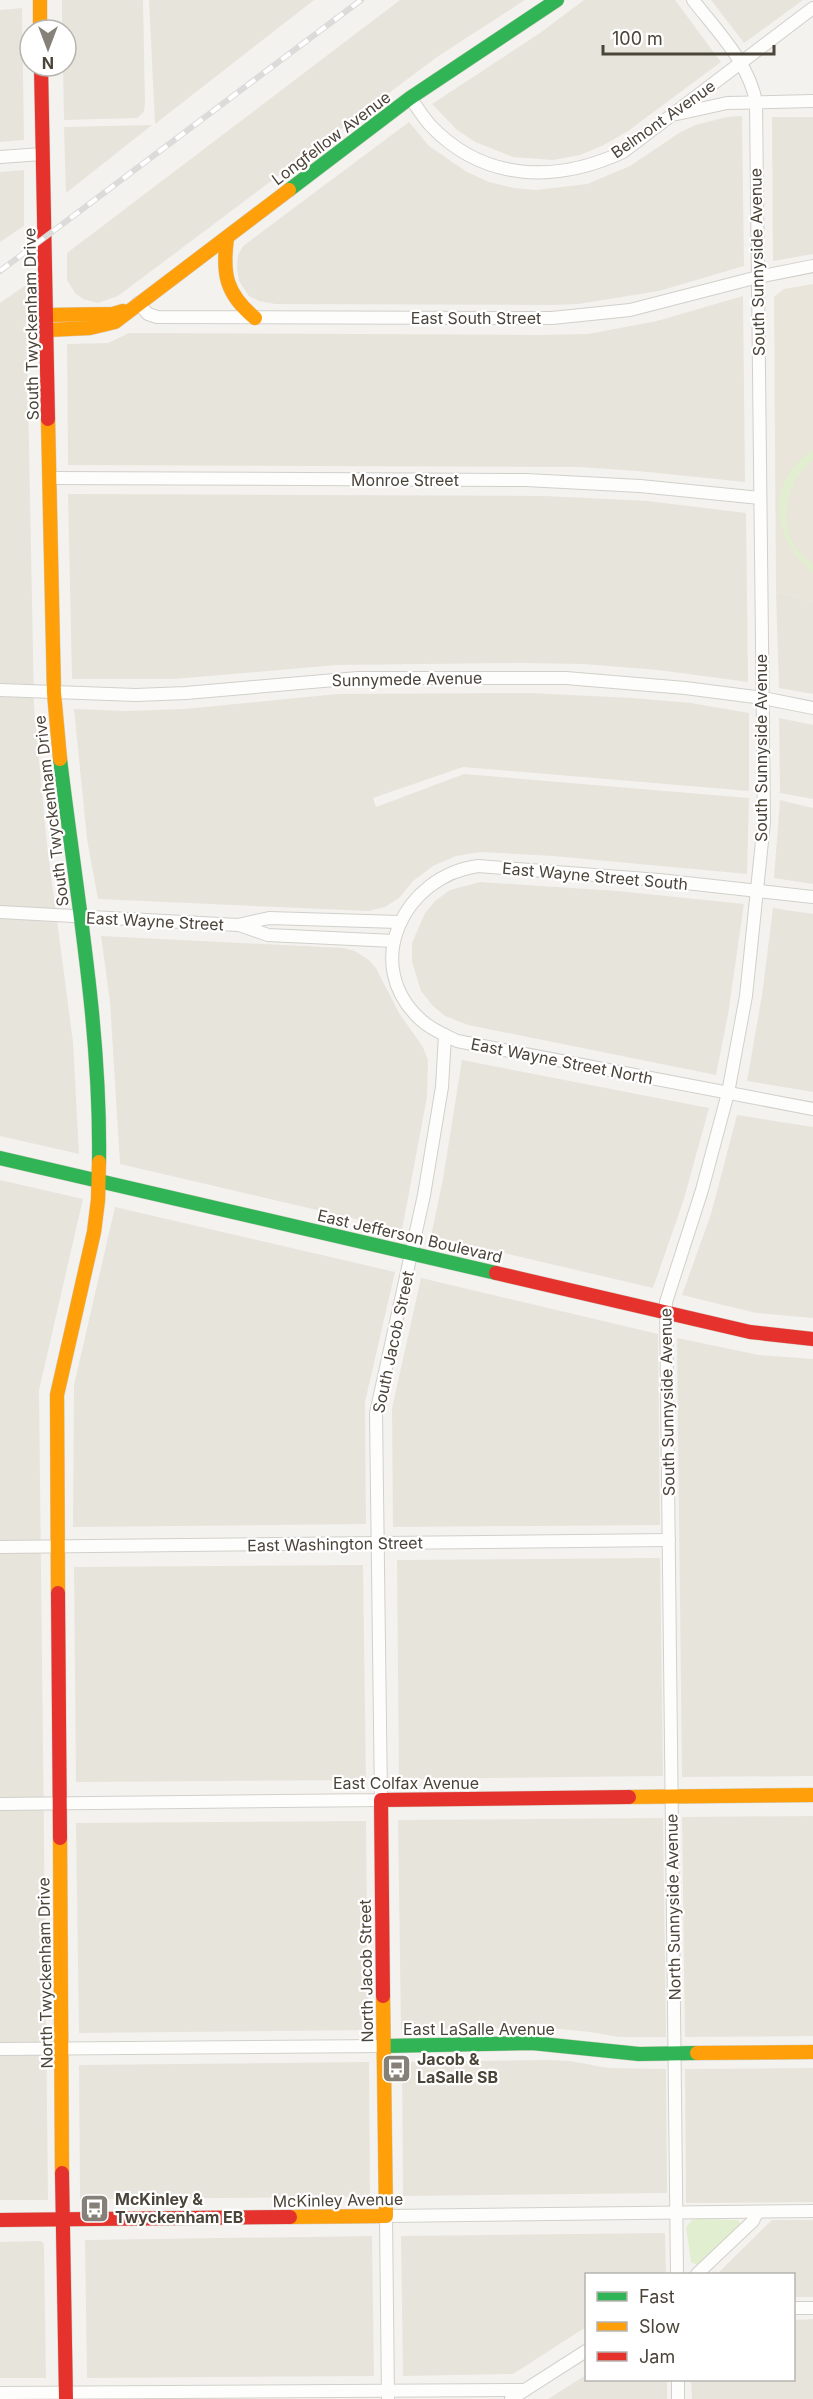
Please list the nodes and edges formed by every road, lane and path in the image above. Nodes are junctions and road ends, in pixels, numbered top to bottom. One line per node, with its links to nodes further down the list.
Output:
1 (40, 0): 5 (street)
2 (557, 0): 8 (street, Longfellow Avenue)
3 (693, 0): 6 (street, South Sunnyside Avenue)
4 (813, 9): 6 (street, Belmont Avenue)
5 (40, 18)
6 (742, 63): 10 (street, South Sunnyside Avenue); 11 (street, Belmont Avenue)
7 (41, 78): 12 (street, South Twyckenham Drive)
8 (410, 99): 11 (street, Belmont Avenue); 14 (street, Longfellow Avenue)
9 (813, 101): 10 (street)
10 (756, 102): 11 (street); 16 (street, South Sunnyside Avenue)
11 (673, 116)
12 (42, 154): 13 (street); 18 (street, South Twyckenham Drive)
13 (0, 157)
14 (227, 238): 17 (street, Longfellow Avenue); 19 (street)
15 (813, 266): 16 (street, East South Street)
16 (758, 278): 19 (street, East South Street); 22 (street, South Sunnyside Avenue)
17 (134, 306): 18 (street, Longfellow Avenue); 19 (street, East South Street); 20 (street, Longfellow Avenue)
18 (47, 315): 20 (street, South Twyckenham Drive)
19 (255, 318)
20 (48, 330): 21 (street, South Twyckenham Drive)
21 (50, 478): 22 (street, Monroe Street); 24 (street, South Twyckenham Drive)
22 (760, 498): 25 (street, South Sunnyside Avenue)
23 (0, 690): 24 (street, Sunnymede Avenue)
24 (54, 693): 25 (street, Sunnymede Avenue); 30 (street, South Twyckenham Drive)
25 (763, 698): 26 (street, Sunnymede Avenue); 27 (street, South Sunnyside Avenue)
26 (813, 708)
27 (758, 891): 28 (street, East Wayne Street South); 31 (street, East Wayne Street South); 35 (street, South Sunnyside Avenue)
28 (813, 897)
29 (0, 912): 30 (street, East Wayne Street)
30 (80, 917): 32 (street, East Wayne Street); 38 (street, South Twyckenham Drive)
31 (399, 922): 32 (street, East Wayne Street); 33 (street, East Wayne Street North)
32 (238, 925): 33 (street, East Wayne Street)
33 (393, 941): 34 (street, East Wayne Street North)
34 (445, 1035): 35 (street, East Wayne Street North); 39 (street, South Jacob Street)
35 (728, 1093): 36 (street, East Wayne Street North); 40 (street, South Sunnyside Avenue)
36 (813, 1109)
37 (0, 1158): 38 (street, East Jefferson Boulevard)
38 (99, 1179): 39 (street, East Jefferson Boulevard); 45 (street, South Twyckenham Drive)
39 (411, 1254): 40 (street, East Jefferson Boulevard); 43 (street, South Jacob Street)
40 (666, 1313): 41 (street, East Jefferson Boulevard); 42 (street, South Sunnyside Avenue)
41 (813, 1339)
42 (669, 1540): 43 (street, East Washington Street); 47 (street, North Sunnyside Avenue)
43 (379, 1543): 45 (street, East Washington Street); 48 (street, North Jacob Street)
44 (0, 1547): 45 (street, East Washington Street)
45 (57, 1547): 49 (street, North Twyckenham Drive)
46 (813, 1795): 47 (street, East Colfax Avenue)
47 (672, 1797): 48 (street, East Colfax Avenue); 55 (street, North Sunnyside Avenue)
48 (381, 1800): 49 (street, East Colfax Avenue); 51 (street, North Jacob Street)
49 (60, 1803): 50 (street, East Colfax Avenue); 53 (street, North Twyckenham Drive)
50 (0, 1804)
51 (384, 2046): 53 (street, East LaSalle Avenue); 55 (street, East LaSalle Avenue); 59 (street, North Jacob Street)
52 (0, 2049): 53 (street, East LaSalle Avenue)
53 (62, 2049): 61 (street, North Twyckenham Drive)
54 (813, 2052): 55 (street, East LaSalle Avenue)
55 (675, 2053): 58 (street, North Sunnyside Avenue)
56 (813, 2211): 57 (street, McKinley Avenue)
57 (757, 2212): 58 (street, McKinley Avenue); 63 (street)
58 (676, 2214): 59 (street, McKinley Avenue); 62 (street, North Sunnyside Avenue)
59 (386, 2216): 61 (street, McKinley Avenue); 70 (street, North Jacob Street)
60 (0, 2220): 61 (street, McKinley Avenue)
61 (62, 2220): 71 (street, North Twyckenham Drive)
62 (677, 2273)
63 (698, 2273)
64 (795, 2308): 65 (street)
65 (813, 2308)
66 (585, 2351): 68 (street)
67 (678, 2381): 73 (street)
68 (525, 2390): 70 (street); 72 (street)
69 (0, 2393): 71 (street)
70 (388, 2394): 71 (street)
71 (66, 2396)
72 (511, 2399)
73 (678, 2399)

